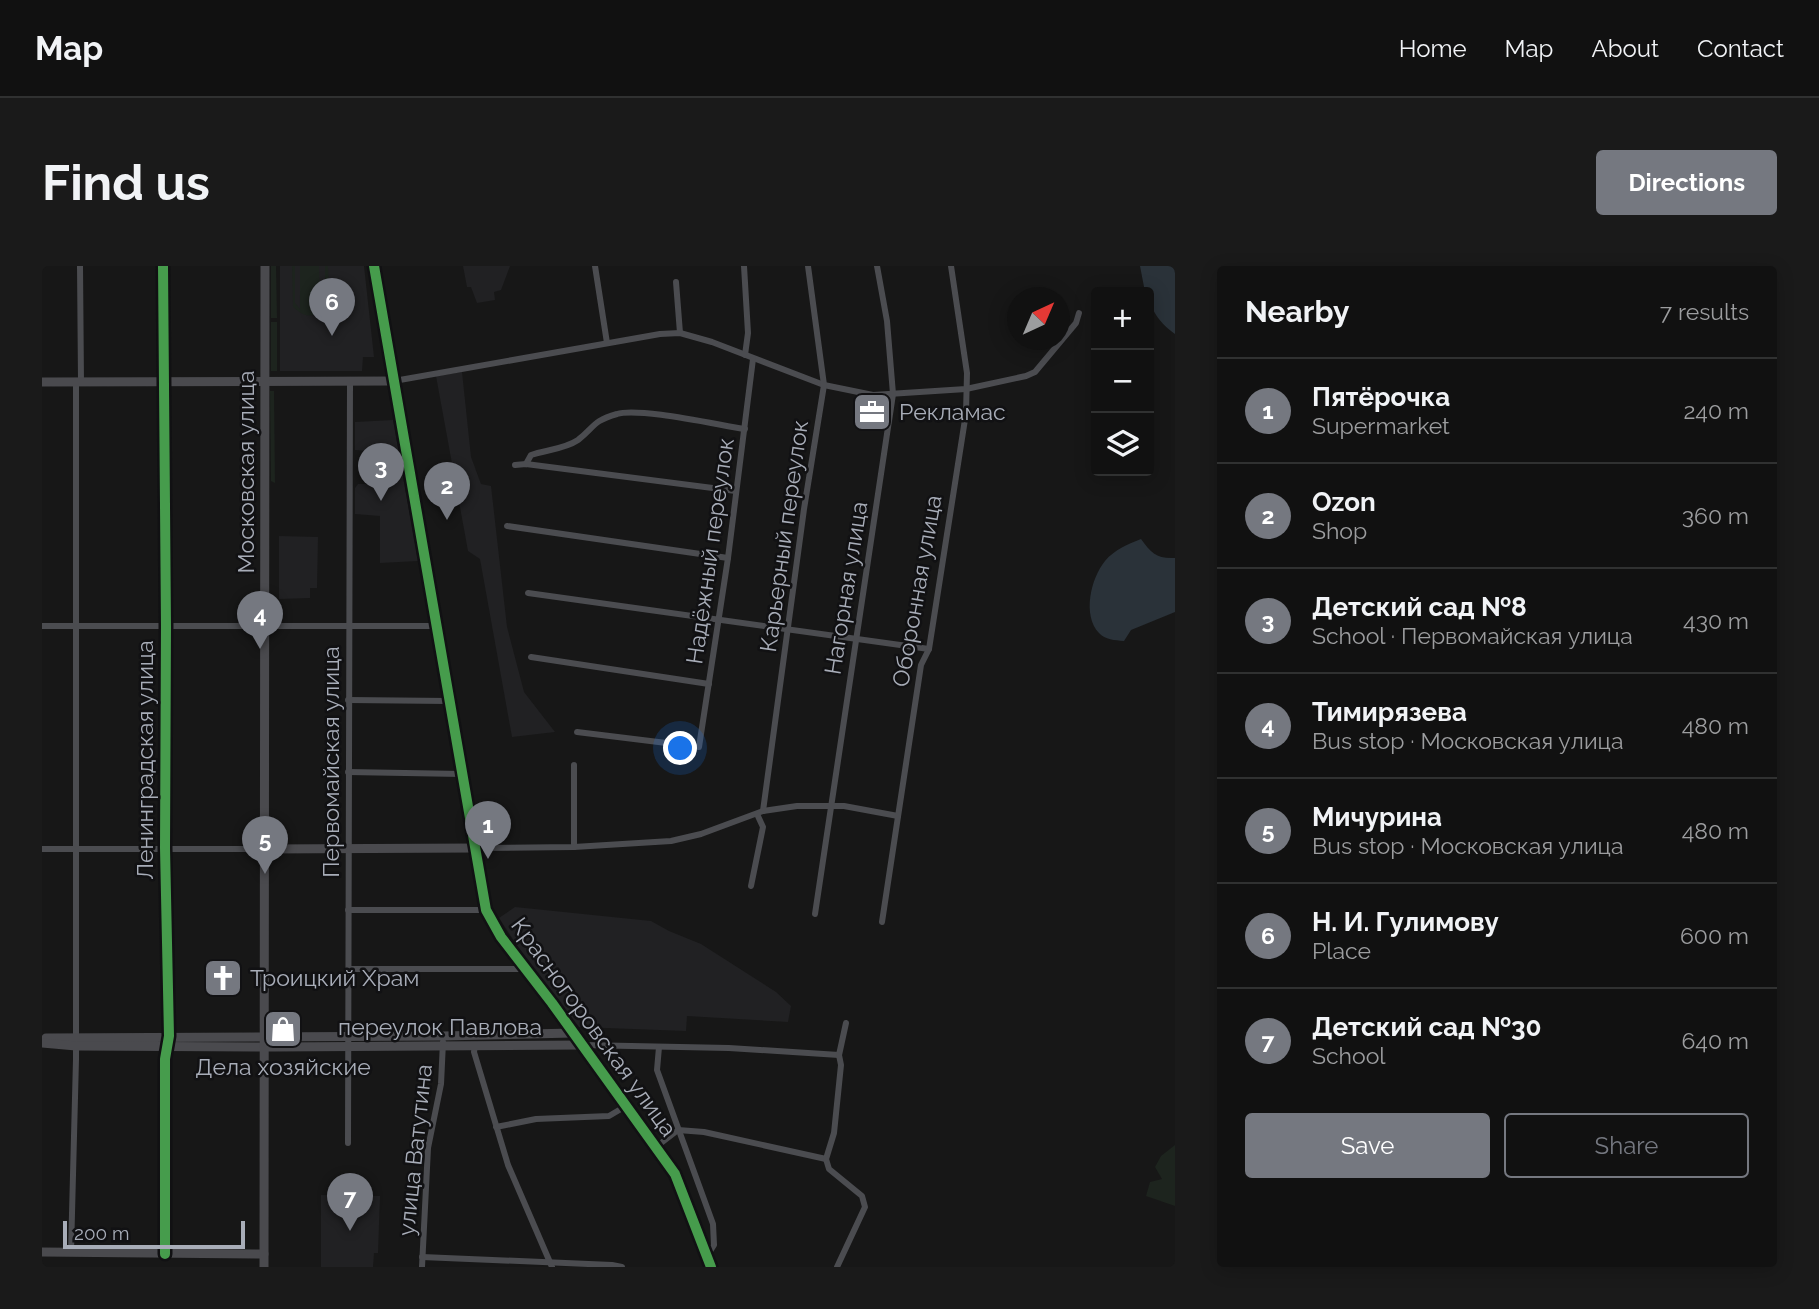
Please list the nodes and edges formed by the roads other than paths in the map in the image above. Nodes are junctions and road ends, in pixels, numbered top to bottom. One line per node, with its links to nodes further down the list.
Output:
1 (80, 266): 16 (street)
2 (163, 266): 17 (street, Ленинградская улица)
3 (265, 266): 18 (street, Московская улица)
4 (374, 266): 20 (street, Красногоровская улица)
5 (595, 266): 13 (street)
6 (744, 266): 14 (street)
7 (808, 266): 22 (street, Карьерный переулок)
8 (877, 266): 24 (street, Нагорная улица)
9 (951, 266): 23 (street, Оборонная улица)
10 (677, 282): 12 (street)
11 (1079, 313): 23 (street)
12 (680, 333): 13 (street); 14 (street)
13 (607, 343): 20 (street)
14 (745, 355): 15 (street)
15 (753, 359): 22 (street); 25 (street, Надёжный переулок)
16 (78, 381): 17 (street); 21 (street); 35 (street)
17 (163, 381): 18 (street); 36 (street, Ленинградская улица)
18 (266, 381): 19 (street); 33 (street, Московская улица)
19 (350, 381): 20 (street); 37 (street, Первомайская улица)
20 (394, 381): 38 (street, Красногоровская улица)
21 (42, 382)
22 (824, 385): 24 (street); 39 (street, Карьерный переулок)
23 (966, 389): 24 (street); 41 (street, Оборонная улица)
24 (892, 394): 40 (street, Нагорная улица)
25 (745, 429): 26 (street); 28 (street, Надёжный переулок)
26 (526, 464): 27 (street); 28 (street)
27 (515, 465)
28 (736, 491): 30 (street, Надёжный переулок)
29 (507, 526): 30 (street)
30 (728, 558): 32 (street, Надёжный переулок)
31 (528, 593): 32 (street)
32 (719, 618): 39 (street); 43 (street, Надёжный переулок)
33 (265, 625): 36 (street); 37 (street); 58 (street, Московская улица)
34 (42, 626): 35 (street)
35 (77, 626): 36 (street); 53 (street)
36 (166, 626): 55 (street, Ленинградская улица)
37 (349, 626): 38 (street); 44 (street, Первомайская улица)
38 (435, 626): 45 (street, Красногоровская улица)
39 (788, 627): 40 (street); 51 (street, Карьерный переулок)
40 (856, 639): 41 (street); 50 (street, Нагорная улица)
41 (929, 649): 52 (street, Оборонная улица)
42 (531, 657): 43 (street)
43 (709, 684): 46 (street, Надёжный переулок)
44 (348, 700): 45 (street); 48 (street, Первомайская улица)
45 (449, 701): 49 (street, Красногоровская улица)
46 (577, 732)
47 (574, 765): 54 (street)
48 (348, 772): 49 (street); 59 (street, Первомайская улица)
49 (462, 774): 56 (street, Красногоровская улица)
50 (831, 806): 51 (street); 52 (street); 63 (street, Нагорная улица)
51 (760, 812): 54 (street); 60 (street, Карьерный переулок)
52 (898, 816): 64 (street, Оборонная улица)
53 (77, 847): 55 (street); 57 (street); 74 (street)
54 (574, 847): 56 (street)
55 (165, 848): 58 (street); 69 (street, Ленинградская улица)
56 (476, 848): 59 (street); 62 (street, Красногоровская улица)
57 (42, 849)
58 (265, 849): 59 (street); 70 (street, Московская улица)
59 (348, 849): 61 (street, Первомайская улица)
60 (751, 886)
61 (348, 910): 62 (street); 66 (street, Первомайская улица)
62 (486, 910): 65 (street, Красногоровская улица)
63 (815, 914)
64 (882, 922)
65 (525, 969): 66 (street); 68 (street, Красногоровская улица)
66 (349, 970): 75 (street, Первомайская улица)
67 (846, 1023): 80 (street)
68 (573, 1033): 73 (street, переулок Павлова); 76 (street, Красногоровская улица)
69 (169, 1036): 70 (street, переулок Павлова); 74 (street, переулок Павлова); 78 (street, Ленинградская улица)
70 (264, 1037): 75 (street, переулок Павлова); 79 (street, Московская улица)
71 (42, 1040): 74 (street, переулок Павлова)
72 (443, 1041): 73 (street, переулок Павлова); 75 (street, переулок Павлова); 91 (street, улица Ватутина)
73 (475, 1041): 76 (street, переулок Павлова); 82 (street)
74 (75, 1042): 78 (street, переулок Павлова); 88 (street)
75 (349, 1042): 79 (street, переулок Павлова); 84 (street, Первомайская улица)
76 (582, 1045): 77 (street, переулок Павлова); 81 (street, Красногоровская улица)
77 (659, 1046): 80 (street, переулок Павлова); 83 (street, Красногоровская улица)
78 (166, 1047): 79 (street, переулок Павлова); 89 (street, Ленинградская улица)
79 (264, 1047): 90 (street, Московская улица)
80 (839, 1055): 86 (street)
81 (626, 1106): 82 (street); 85 (street, Красногоровская улица)
82 (496, 1127): 93 (street)
83 (678, 1130): 85 (street); 86 (street); 92 (street, Красногоровская улица)
84 (348, 1143)
85 (656, 1147): 92 (street, Красногоровская улица)
86 (826, 1159): 98 (street)
87 (42, 1252): 88 (street)
88 (71, 1252): 89 (street)
89 (165, 1254): 90 (street)
90 (264, 1254): 94 (street, Московская улица)
91 (422, 1256): 93 (street); 95 (street, улица Ватутина)
92 (707, 1256): 97 (street, Красногоровская улица)
93 (551, 1265): 96 (street)
94 (264, 1267)
95 (422, 1267)
96 (622, 1267)
97 (711, 1267)
98 (837, 1267)

